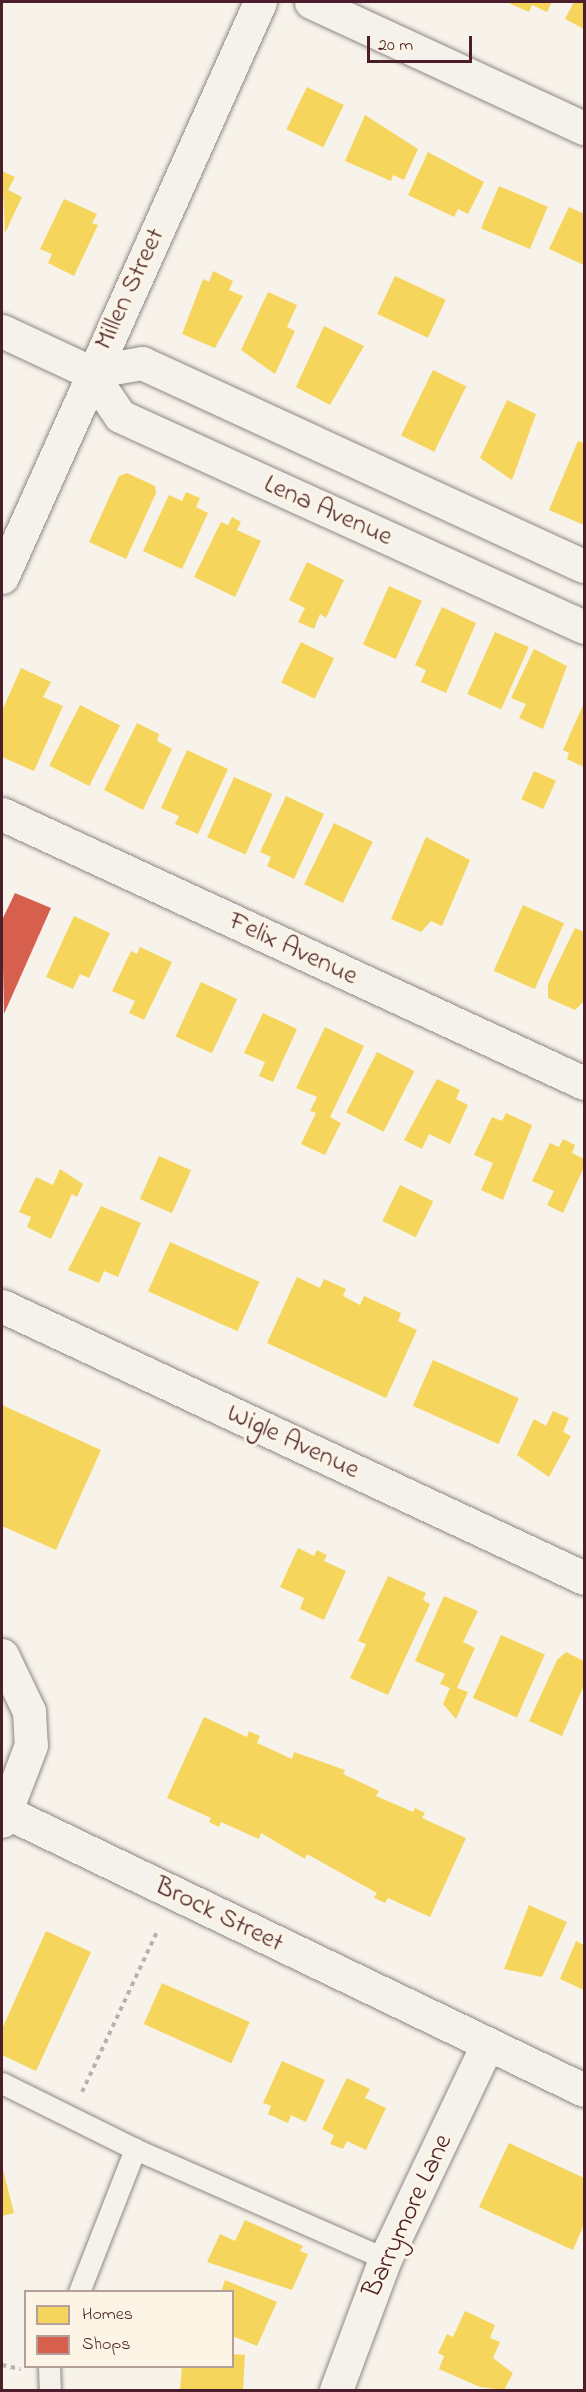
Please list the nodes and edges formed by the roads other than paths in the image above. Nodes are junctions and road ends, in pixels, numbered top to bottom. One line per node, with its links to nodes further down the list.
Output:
1 (260, 2): 5 (street, Millen Street)
2 (311, 2): 3 (street)
3 (585, 128)
4 (2, 331): 5 (street)
5 (90, 372): 6 (street, Lena Avenue); 7 (street, Millen Street); 8 (street, Lena Avenue)
6 (585, 566)
7 (2, 577)
8 (585, 627)
9 (3, 819): 10 (street, Felix Avenue)
10 (585, 1083)
11 (2, 1306): 12 (street, Wigle Avenue)
12 (585, 1578)
13 (2, 1655): 14 (street, Brock Street)
14 (4, 1817): 15 (street, Brock Street)
15 (487, 2045): 17 (street, Brock Street); 19 (street, Barrymore Lane)
16 (2, 2083): 18 (lane)
17 (585, 2090)
18 (135, 2149): 19 (lane); 20 (lane)
19 (385, 2259): 23 (street, Barrymore Lane)
20 (80, 2290)
21 (49, 2368): 22 (lane)
22 (50, 2391)
23 (336, 2391)

